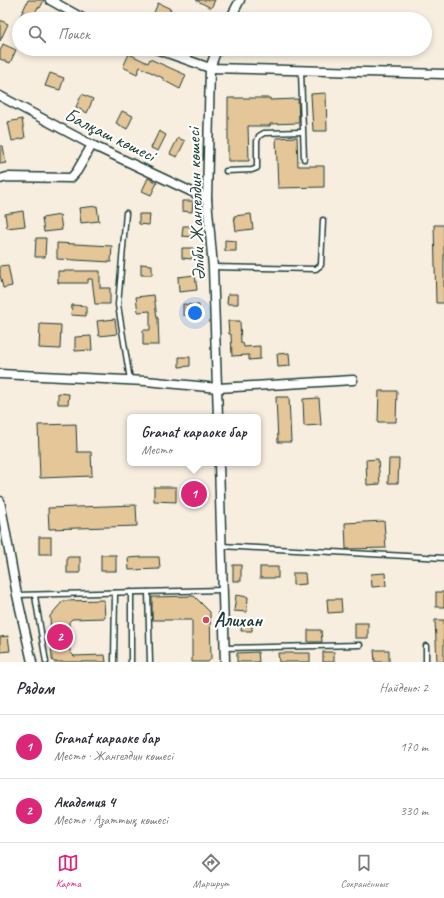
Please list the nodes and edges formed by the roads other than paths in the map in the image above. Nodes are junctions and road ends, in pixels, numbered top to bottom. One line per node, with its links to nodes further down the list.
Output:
1 (50, 0): 3 (street)
2 (240, 0): 4 (street)
3 (71, 12)
4 (234, 12)
5 (176, 56): 7 (street)
6 (214, 56): 7 (street, Әліби Жангелдин көшесі)
7 (210, 68): 8 (street); 16 (street, Әліби Жангелдин көшесі)
8 (301, 71): 9 (street); 11 (lane)
9 (444, 74)
10 (0, 96): 12 (street, Балқаш көшесі)
11 (302, 132): 13 (lane); 14 (lane)
12 (92, 145): 15 (street); 16 (street, Балқаш көшесі)
13 (304, 159)
14 (226, 170)
15 (0, 179)
16 (207, 199): 19 (street, Әліби Жангелдин көшесі)
17 (126, 213): 21 (lane)
18 (324, 220): 19 (lane)
19 (213, 267): 23 (street, Әліби Жангелдин көшесі)
20 (0, 374): 21 (street)
21 (130, 380): 23 (street)
22 (353, 380): 23 (street)
23 (218, 388): 24 (street, Әліби Жангелдин көшесі)
24 (218, 414)
25 (219, 466): 27 (street)
26 (0, 501): 33 (street)
27 (221, 546): 28 (lane); 29 (street)
28 (444, 558)
29 (222, 590): 31 (lane); 37 (street)
30 (131, 592): 31 (lane); 32 (lane); 41 (lane)
31 (148, 592): 42 (lane)
32 (115, 593): 34 (lane); 40 (lane)
33 (17, 595): 34 (lane); 38 (street)
34 (35, 596): 39 (lane)
35 (360, 644): 37 (lane)
36 (426, 646): 44 (lane)
37 (225, 648): 43 (street)
38 (32, 662)
39 (46, 662)
40 (114, 662)
41 (131, 662)
42 (150, 662)
43 (225, 662)
44 (426, 662)

